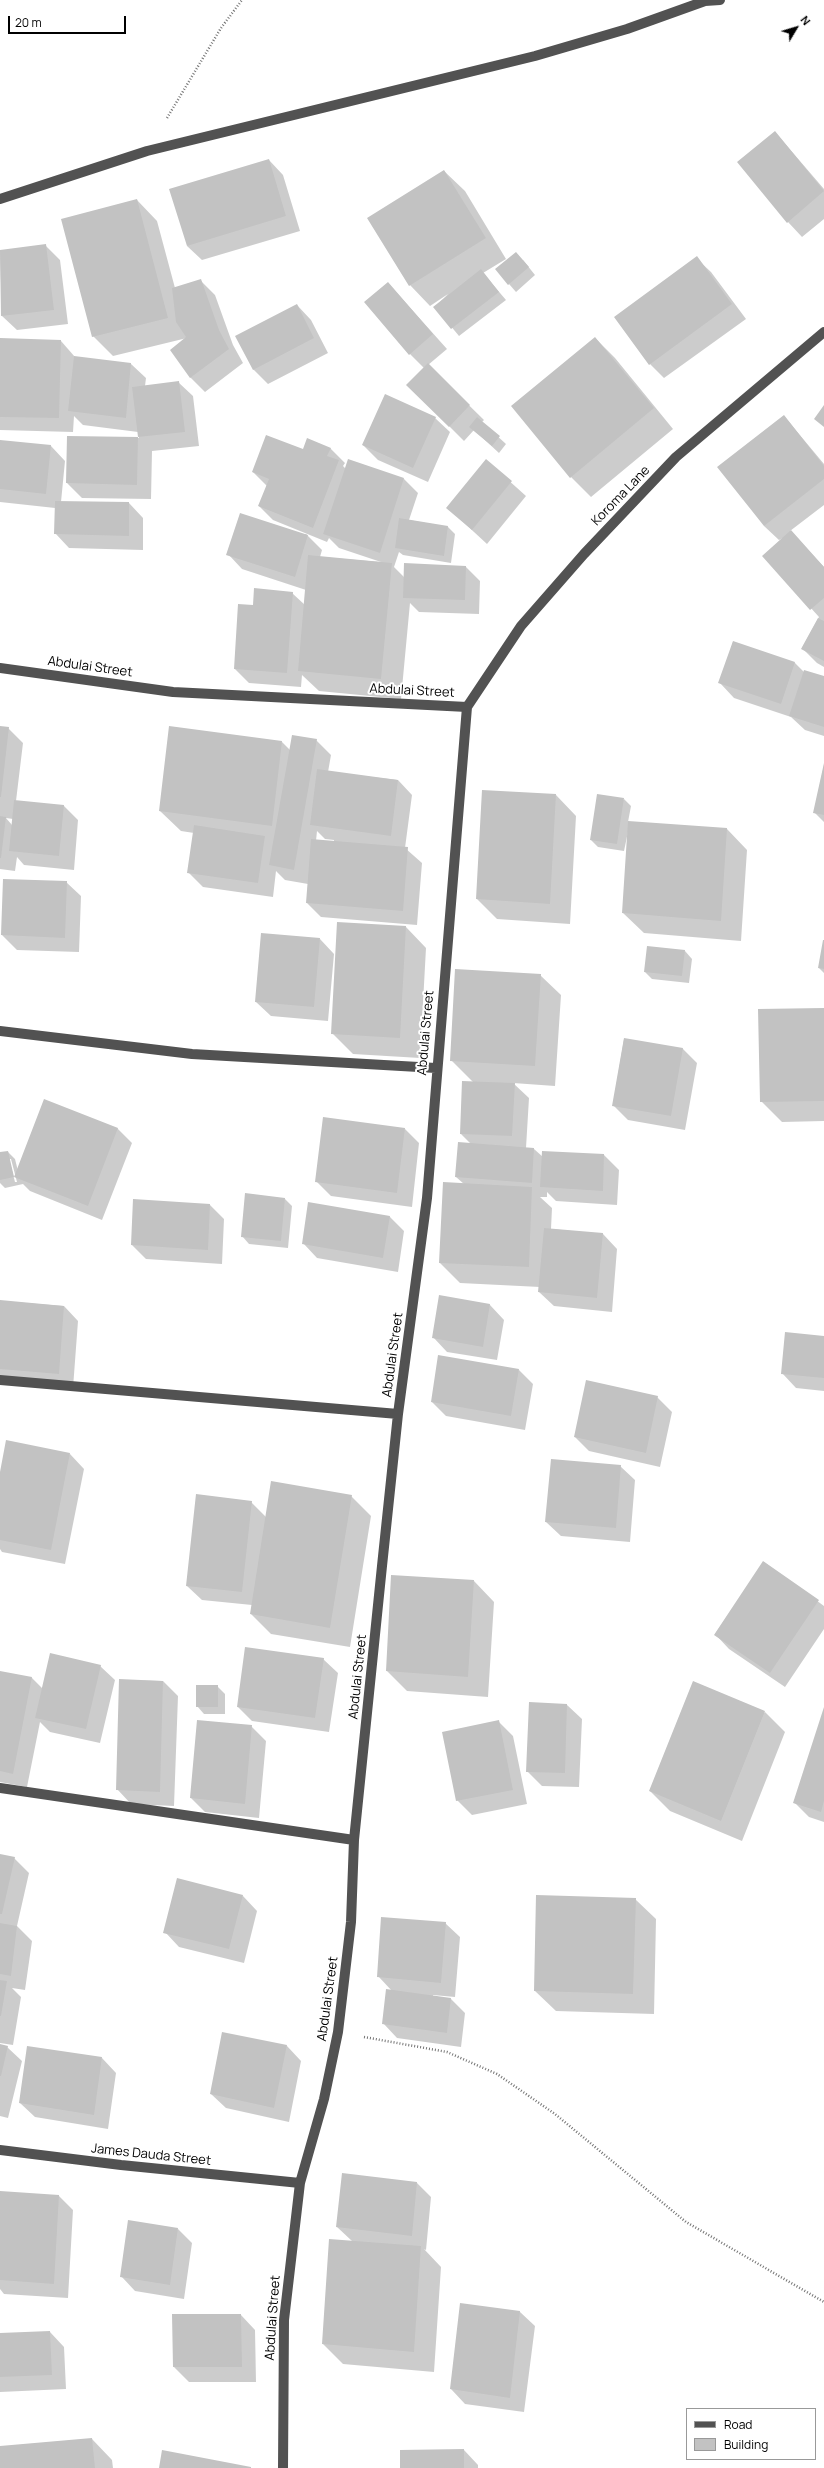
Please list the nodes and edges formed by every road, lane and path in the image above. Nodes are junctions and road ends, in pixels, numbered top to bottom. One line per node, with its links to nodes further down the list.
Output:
1 (242, 0): 3 (path)
2 (720, 0): 3 (street)
3 (148, 151): 4 (street)
4 (0, 199)
5 (824, 332): 7 (street, Koroma Lane)
6 (0, 668): 7 (street, Abdulai Street)
7 (467, 707): 9 (street, Abdulai Street)
8 (0, 1031): 9 (street)
9 (436, 1068): 11 (street, Abdulai Street)
10 (0, 1380): 11 (street)
11 (398, 1414): 13 (street, Abdulai Street)
12 (0, 1788): 13 (street)
13 (354, 1840): 14 (street, Abdulai Street)
14 (338, 2032): 16 (street, Abdulai Street); 17 (path)
15 (0, 2150): 16 (street, James Dauda Street)
16 (300, 2183): 18 (street, Abdulai Street)
17 (824, 2302)
18 (283, 2468)

